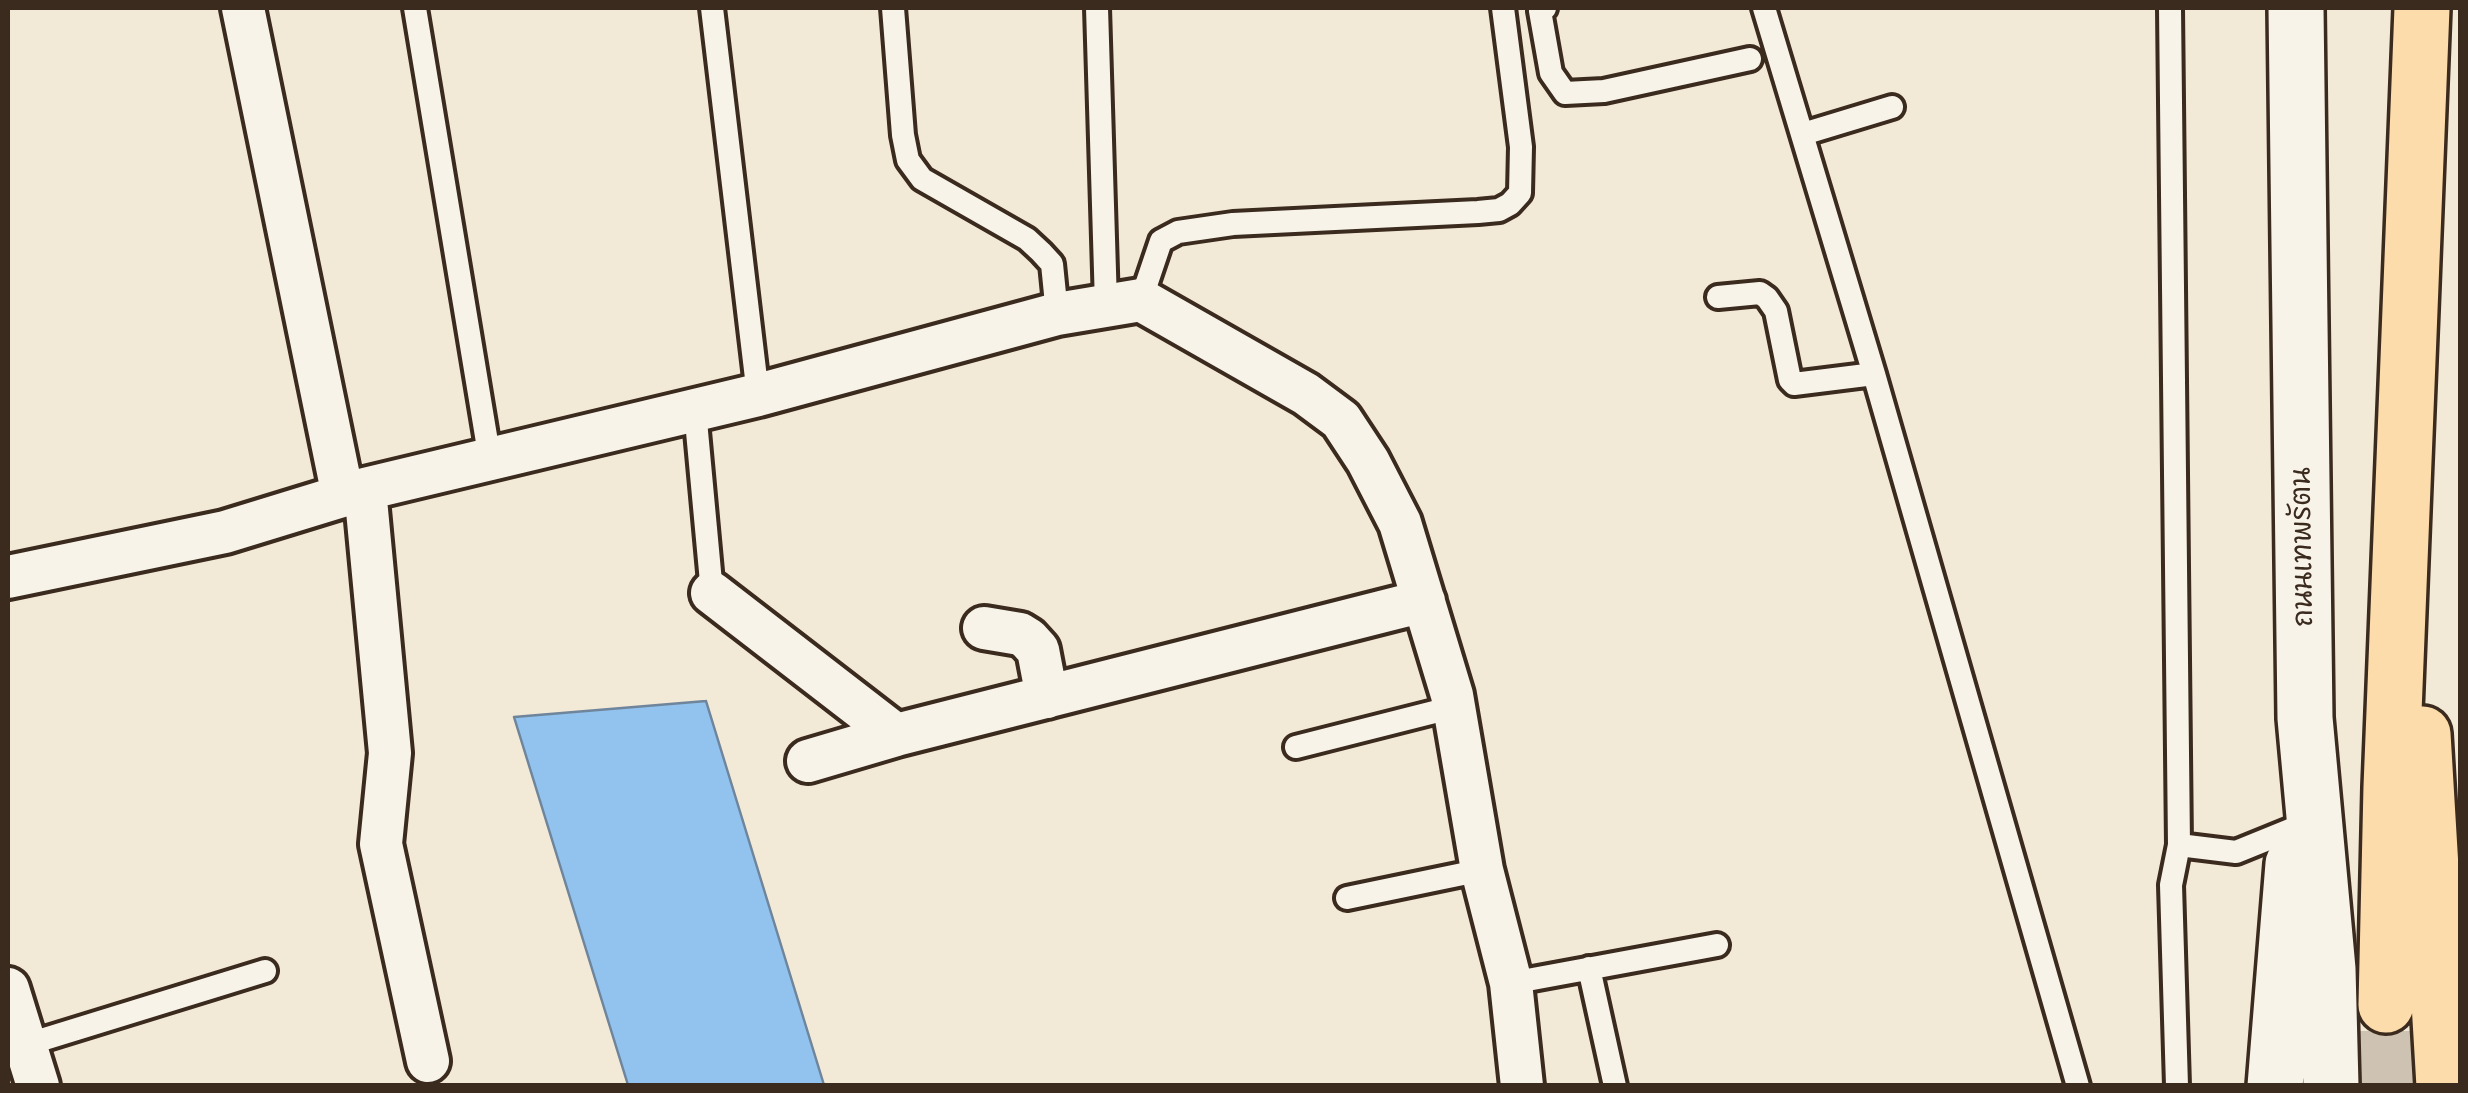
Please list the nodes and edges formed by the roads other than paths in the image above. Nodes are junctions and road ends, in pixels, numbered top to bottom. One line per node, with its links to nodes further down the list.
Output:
1 (243, 8): 22 (street)
2 (415, 8): 21 (lane)
3 (712, 8): 19 (lane)
4 (893, 8): 17 (lane)
5 (1097, 8): 16 (lane)
6 (1503, 8): 16 (lane)
7 (1545, 8): 12 (lane)
8 (1764, 8): 14 (lane)
9 (2170, 8): 35 (lane)
10 (2296, 8): 30 (main road, ถนนเทพรัตน)
11 (2422, 8): 24 (highway)
12 (1750, 59)
13 (1892, 107): 14 (lane)
14 (1803, 134): 18 (lane)
15 (1718, 297): 18 (lane)
16 (1124, 302): 17 (street); 26 (street)
17 (1057, 314): 19 (street)
18 (1874, 374): 49 (lane)
19 (758, 394): 20 (street)
20 (696, 410): 21 (street); 25 (lane)
21 (490, 460): 22 (street)
22 (354, 493): 23 (street); 45 (street)
23 (8, 577)
24 (2398, 587): 43 (highway); 53 (highway)
25 (712, 593): 31 (street)
26 (1424, 601): 28 (street); 29 (street)
27 (984, 628): 28 (street)
28 (1047, 697): 31 (street)
29 (1454, 707): 32 (lane); 36 (street)
30 (2305, 718): 34 (main road); 52 (main road, ถนนเทพรัตน)
31 (896, 735): 33 (street)
32 (1296, 748)
33 (808, 761)
34 (2296, 828): 35 (lane); 51 (main road)
35 (2179, 844): 50 (lane)
36 (1482, 870): 37 (lane); 41 (street)
37 (1347, 898)
38 (1717, 946): 39 (lane)
39 (1589, 968): 41 (lane); 48 (lane)
40 (264, 971): 44 (lane)
41 (1511, 983): 47 (street)
42 (8, 989): 44 (street)
43 (2386, 1005)
44 (25, 1045): 46 (street)
45 (428, 1061)
46 (38, 1086)
47 (1522, 1086)
48 (1615, 1086)
49 (2078, 1086)
50 (2177, 1086)
51 (2275, 1086)
52 (2330, 1086)
53 (2444, 1086)

